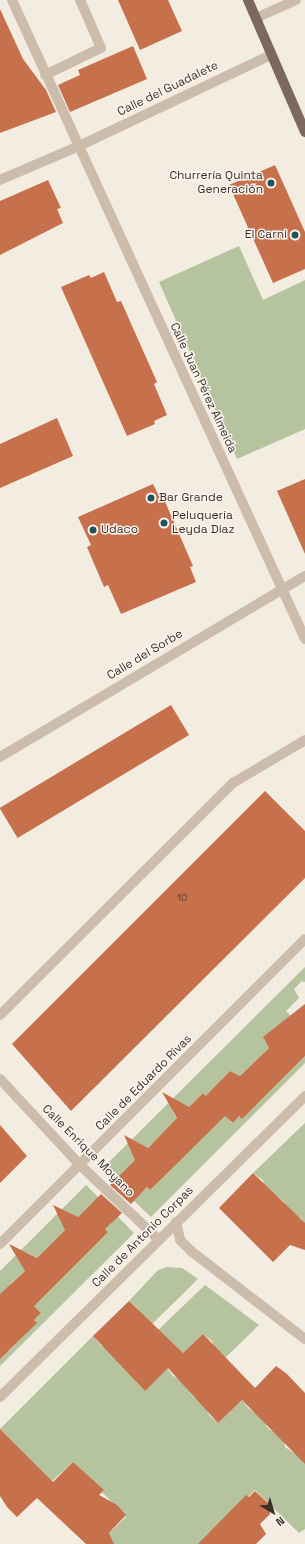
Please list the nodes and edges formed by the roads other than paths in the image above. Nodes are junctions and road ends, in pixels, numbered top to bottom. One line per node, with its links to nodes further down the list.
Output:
1 (12, 0): 7 (street)
2 (80, 0): 7 (street)
3 (248, 0): 5 (main road)
4 (296, 0): 5 (street)
5 (256, 18): 6 (main road)
6 (271, 54): 8 (main road); 9 (street, Calle del Guadalete)
7 (45, 76): 9 (street)
8 (305, 132)
9 (77, 147): 10 (street, Calle del Guadalete); 12 (street, Calle Juan Pérez Almeida)
10 (0, 180)
11 (305, 576): 12 (street, Calle del Sorbe)
12 (282, 589): 13 (street, Calle Juan Pérez Almeida); 15 (street, Calle del Sorbe)
13 (305, 639)
14 (305, 740): 17 (street)
15 (0, 757)
16 (305, 939): 20 (street, Calle de Eduardo Rivas)
17 (0, 1015)
18 (0, 1079): 20 (street, Calle Enrique Moyano)
19 (305, 1096): 21 (street, Calle de Antonio Corpas)
20 (80, 1165): 22 (street, Calle Enrique Moyano); 23 (street, Calle de Eduardo Rivas)
21 (176, 1222): 22 (street, Calle de Antonio Corpas); 24 (street)
22 (158, 1239): 25 (street, Calle de Antonio Corpas)
23 (0, 1244)
24 (305, 1339)
25 (0, 1397)

